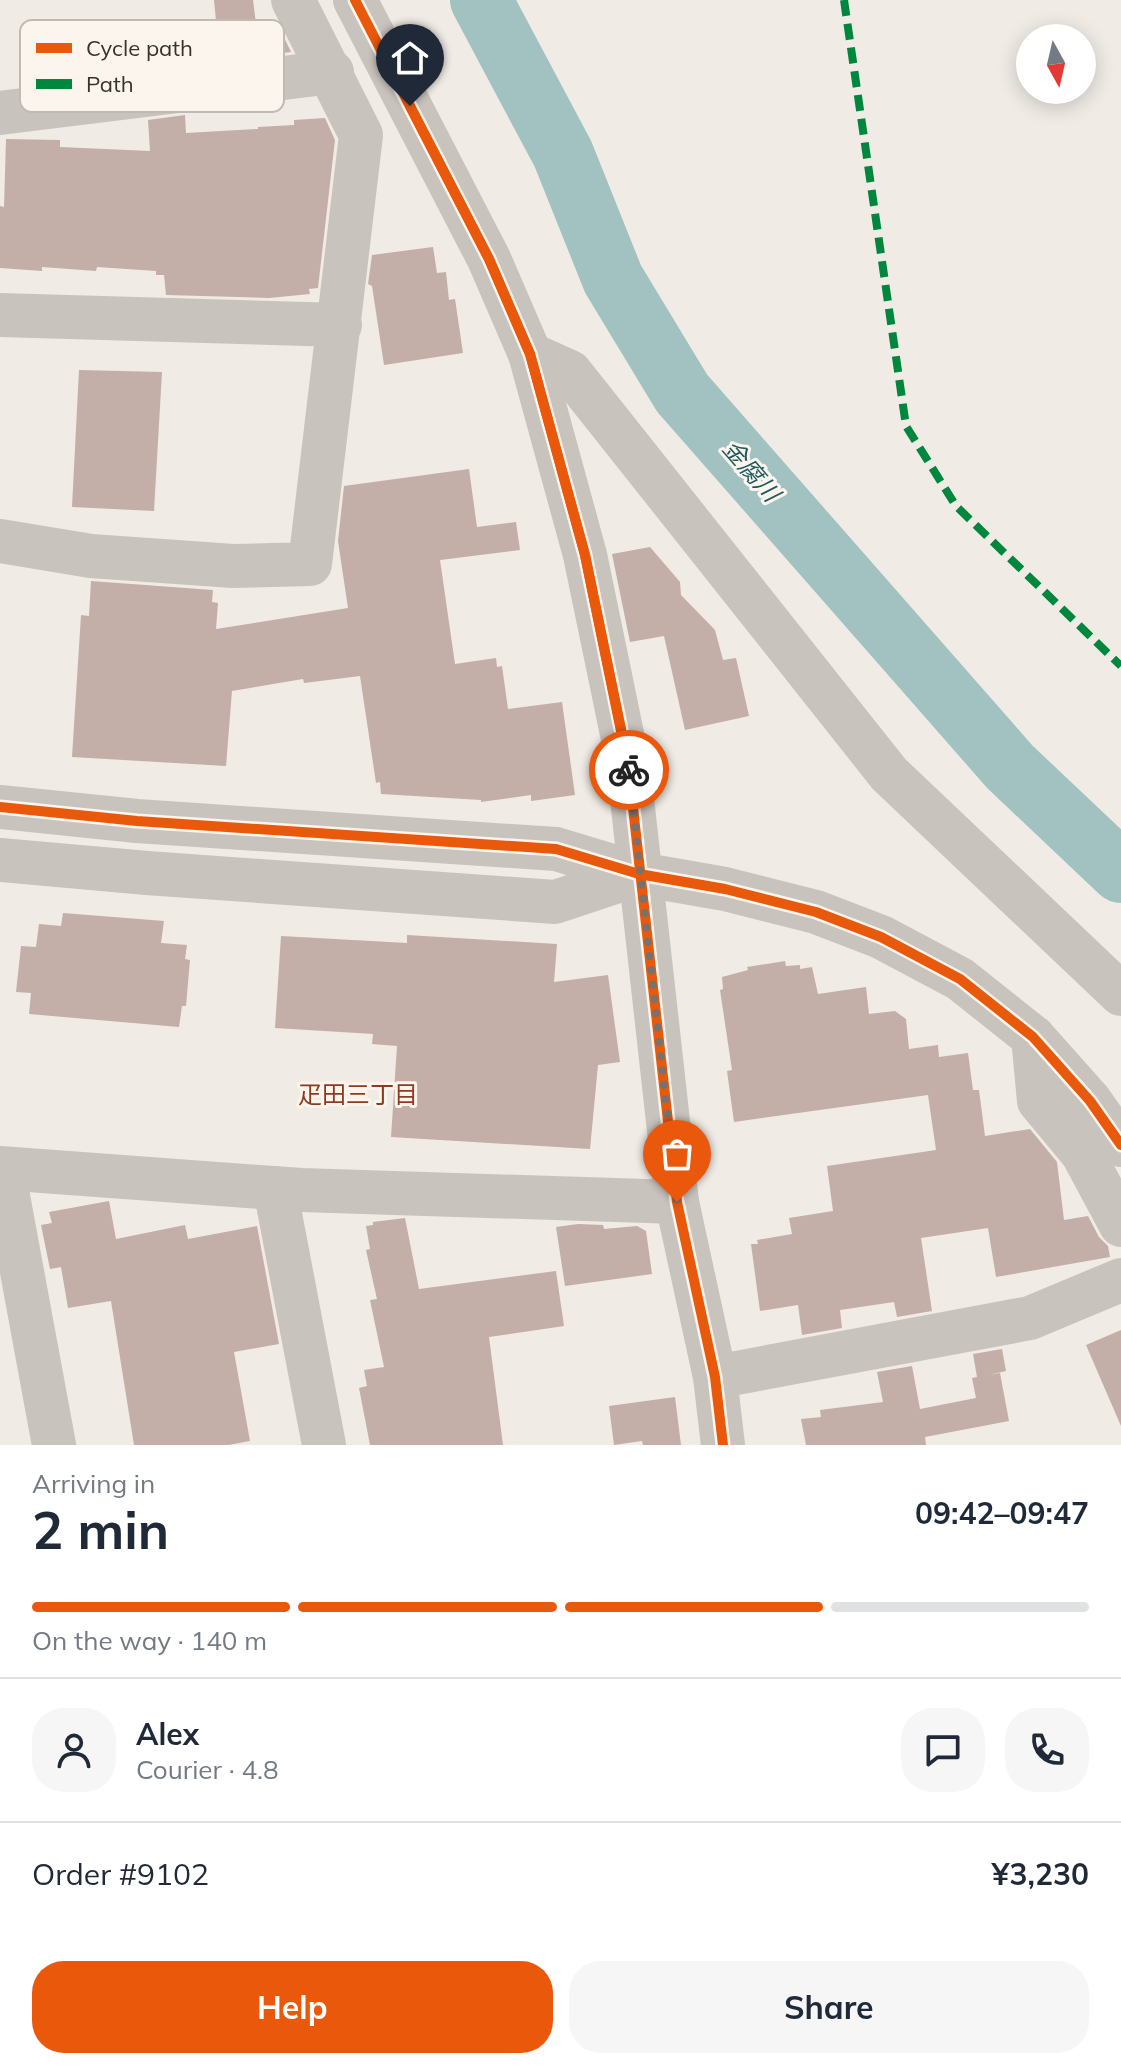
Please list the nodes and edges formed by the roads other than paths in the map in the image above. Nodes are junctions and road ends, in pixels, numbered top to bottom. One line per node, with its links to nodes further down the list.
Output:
1 (293, 0): 3 (street)
2 (355, 0): 9 (street)
3 (332, 72): 4 (street); 8 (street)
4 (284, 78)
5 (20, 111): 6 (street)
6 (0, 113)
7 (0, 315): 8 (street)
8 (340, 325): 10 (street)
9 (530, 354): 13 (street); 14 (street)
10 (0, 541)
11 (0, 807): 13 (street)
12 (0, 860): 13 (street)
13 (639, 874): 15 (street); 19 (street)
14 (1121, 994)
15 (1033, 1037): 16 (street); 20 (street)
16 (1121, 1145)
17 (1, 1169): 18 (street); 23 (street)
18 (275, 1188): 19 (street); 24 (street)
19 (677, 1202): 22 (street)
20 (1121, 1225)
21 (1121, 1280): 22 (street)
22 (715, 1377): 25 (street)
23 (54, 1445)
24 (324, 1445)
25 (723, 1445)

